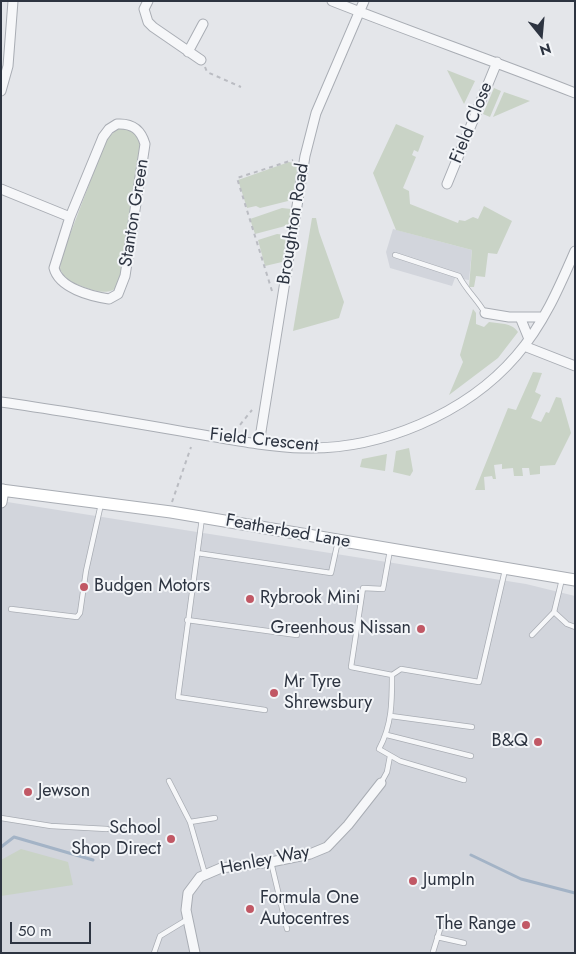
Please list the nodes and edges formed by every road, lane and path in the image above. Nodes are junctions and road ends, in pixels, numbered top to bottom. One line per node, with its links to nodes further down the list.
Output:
1 (13, 1): 10 (street)
2 (148, 1): 7 (street)
3 (332, 1): 5 (street)
4 (364, 1): 5 (street, Broughton Road)
5 (359, 12): 9 (street); 29 (street, Broughton Road)
6 (203, 24): 7 (street)
7 (188, 52): 8 (street)
8 (201, 60): 11 (path)
9 (497, 62): 13 (street); 15 (street, Field Close)
10 (4, 74): 12 (street)
11 (242, 87)
12 (1, 91)
13 (575, 93)
14 (293, 160): 20 (path)
15 (447, 184)
16 (1, 189): 17 (street)
17 (70, 217): 17 (street, Stanton Green)
18 (575, 251): 23 (street, Field Crescent)
19 (395, 255): 21 (lane)
20 (272, 291)
21 (485, 313): 22 (street)
22 (520, 317): 23 (street); 24 (street)
23 (543, 318): 24 (street, Field Crescent)
24 (526, 342): 25 (street); 29 (street, Field Crescent)
25 (575, 366)
26 (1, 402): 29 (street, Field Crescent)
27 (252, 410): 28 (path)
28 (234, 432)
29 (259, 444)
30 (191, 447): 34 (path)
31 (2, 490): 32 (street); 33 (street, Featherbed Lane)
32 (1, 502)
33 (102, 502): 34 (street, Featherbed Lane); 42 (lane)
34 (171, 512): 35 (street, Featherbed Lane)
35 (202, 517): 36 (street, Featherbed Lane); 38 (lane)
36 (338, 541): 37 (street, Featherbed Lane); 38 (lane)
37 (390, 550): 39 (street, Featherbed Lane); 48 (lane)
38 (197, 553): 44 (lane)
39 (506, 568): 40 (street, Featherbed Lane); 48 (lane)
40 (563, 578): 41 (street, Featherbed Lane); 43 (lane)
41 (575, 580)
42 (11, 609)
43 (554, 612): 45 (lane); 47 (lane)
44 (187, 620): 46 (lane); 49 (lane)
45 (575, 627)
46 (297, 635)
47 (532, 635)
48 (392, 675): 50 (lane)
49 (265, 710)
50 (391, 716): 51 (lane); 52 (lane)
51 (472, 728)
52 (387, 735): 53 (lane); 54 (lane)
53 (390, 756): 55 (lane); 57 (lane)
54 (471, 756)
55 (464, 780)
56 (169, 781): 60 (lane)
57 (381, 783): 62 (street, Henley Way)
58 (1, 818): 61 (lane)
59 (215, 818): 60 (lane)
60 (190, 822): 63 (lane)
61 (107, 829)
62 (271, 862): 63 (street, Henley Way); 66 (lane)
63 (205, 874): 64 (street, Henley Way)
64 (188, 919): 69 (lane); 70 (street, Henley Way)
65 (441, 926): 67 (lane)
66 (287, 929)
67 (437, 937): 68 (lane); 72 (lane)
68 (464, 943)
69 (154, 953)
70 (196, 953)
71 (426, 953): 72 (lane)
72 (433, 953)

